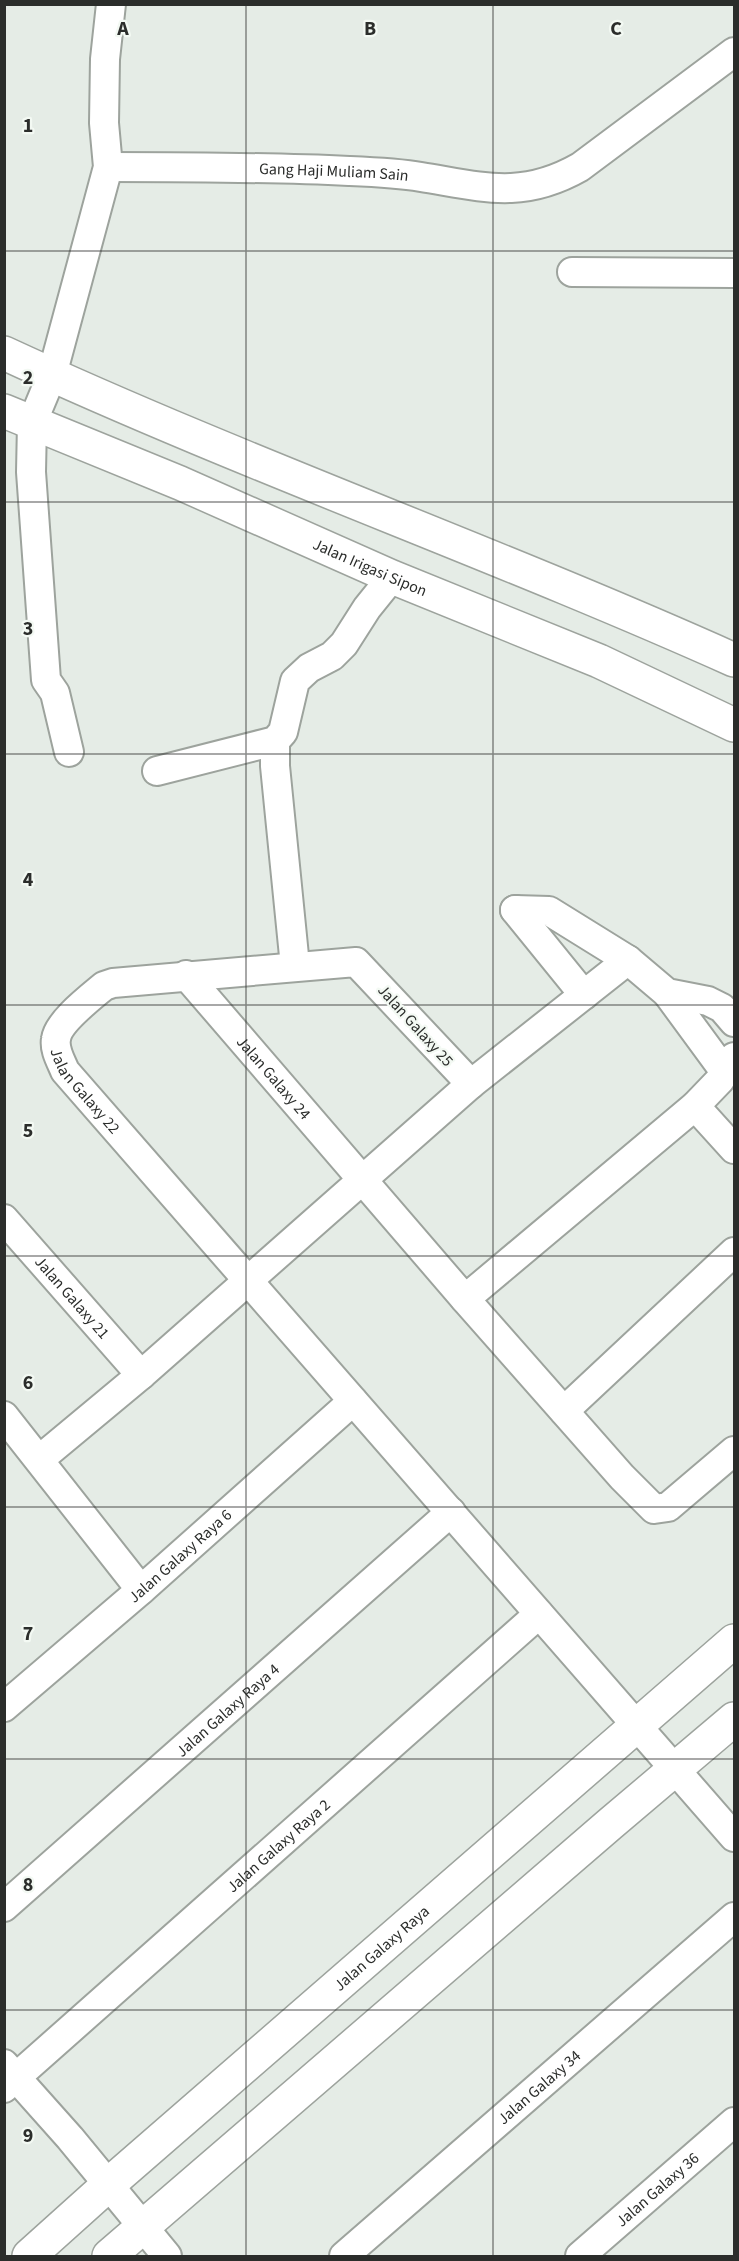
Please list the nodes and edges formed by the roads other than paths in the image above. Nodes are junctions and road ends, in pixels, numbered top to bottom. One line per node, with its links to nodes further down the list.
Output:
1 (111, 4): 3 (street)
2 (735, 52): 3 (street, Gang Haji Muliam Sain)
3 (108, 167): 7 (street)
4 (572, 272): 5 (street)
5 (735, 273)
6 (4, 353): 7 (street, Jalan Irigasi Sipon)
7 (34, 403): 8 (street, Jalan Irigasi Sipon); 9 (street, Jalan Irigasi Sipon); 12 (street)
8 (392, 577): 10 (street, Jalan Irigasi Sipon); 11 (street)
9 (735, 660)
10 (735, 725)
11 (275, 741): 13 (street); 16 (street)
12 (69, 752)
13 (157, 771)
14 (628, 960): 18 (street); 19 (street); 19 (street)
15 (361, 965): 16 (street, Jalan Galaxy 22); 22 (street, Jalan Galaxy 25)
16 (295, 966): 17 (street, Jalan Galaxy 22)
17 (186, 975): 25 (street, Jalan Galaxy 24); 28 (street, Jalan Galaxy 22)
18 (667, 993): 20 (street); 21 (street)
19 (584, 995): 22 (street)
20 (735, 1022)
21 (730, 1064): 23 (street)
22 (471, 1084): 25 (street)
23 (695, 1106): 24 (street); 29 (street)
24 (735, 1149)
25 (361, 1179): 28 (street); 29 (street, Jalan Galaxy 24)
26 (4, 1219): 30 (street, Jalan Galaxy 21)
27 (735, 1252): 32 (street)
28 (248, 1280): 30 (street); 31 (street, Jalan Galaxy 22)
29 (465, 1299): 32 (street, Jalan Galaxy 24)
30 (141, 1375): 35 (street)
31 (353, 1401): 36 (street, Jalan Galaxy 22); 37 (street, Jalan Galaxy Raya 6)
32 (564, 1412): 34 (street, Jalan Galaxy 24)
33 (4, 1416): 35 (street)
34 (735, 1450)
35 (40, 1459): 37 (street)
36 (451, 1512): 38 (street, Jalan Galaxy 22); 45 (street, Jalan Galaxy Raya 4)
37 (141, 1590): 40 (street, Jalan Galaxy Raya 6)
38 (539, 1614): 42 (street, Jalan Galaxy 22); 47 (street, Jalan Galaxy Raya 2)
39 (735, 1641): 42 (street, Jalan Galaxy Raya)
40 (4, 1707)
41 (735, 1719): 43 (street)
42 (638, 1726): 43 (street, Jalan Galaxy 22); 49 (street, Jalan Galaxy Raya)
43 (675, 1768): 44 (street, Jalan Galaxy 22); 50 (street)
44 (735, 1837)
45 (4, 1907)
46 (735, 1917): 54 (street, Jalan Galaxy 34)
47 (9, 2076): 49 (street)
48 (735, 2122): 55 (street, Jalan Galaxy 36)
49 (108, 2185): 50 (street); 51 (street, Jalan Galaxy Raya)
50 (143, 2227): 52 (street); 53 (street)
51 (29, 2256)
52 (109, 2256)
53 (167, 2256)
54 (344, 2256)
55 (580, 2256)

